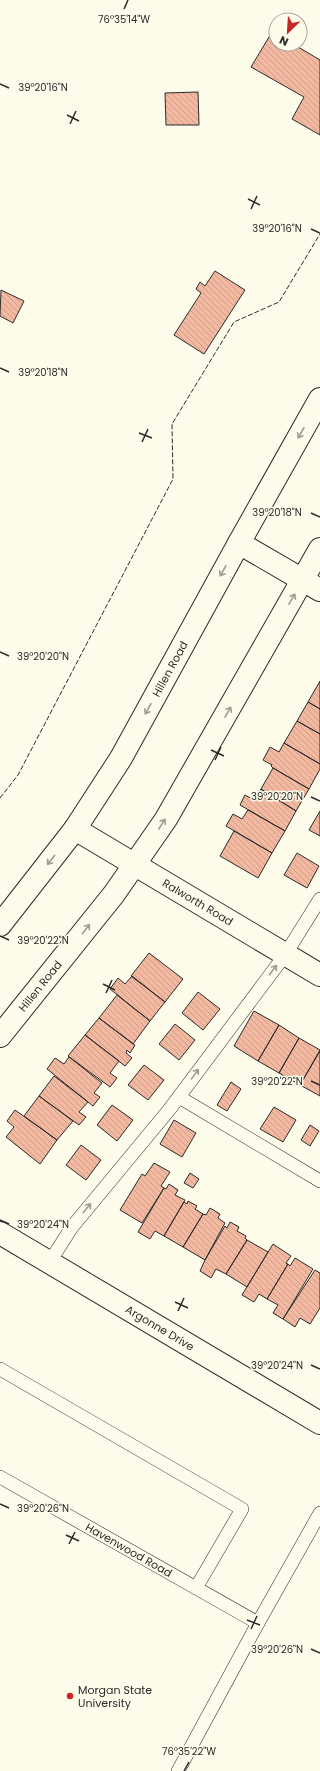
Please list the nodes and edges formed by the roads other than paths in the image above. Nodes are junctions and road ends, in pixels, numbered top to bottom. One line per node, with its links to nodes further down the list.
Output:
1 (320, 399): 2 (main road, Hillen Road, one-way to 2)
2 (239, 543): 4 (main road); 5 (main road, Hillen Road, one-way to 5)
3 (320, 549): 4 (main road, Hillen Road)
4 (312, 585): 6 (main road, Hillen Road, one-way to 4)
5 (75, 829): 6 (main road, Ralworth Road); 8 (main road, Hillen Road, one-way to 8)
6 (135, 866): 9 (main road, Ralworth Road); 11 (main road, Hillen Road, one-way to 6)
7 (320, 899): 9 (lane)
8 (0, 925)
9 (285, 955): 10 (main road, Ralworth Road); 12 (lane, one-way to 9)
10 (320, 975)
11 (0, 1036)
12 (178, 1097): 13 (lane); 15 (lane, one-way to 12)
13 (320, 1181)
14 (0, 1233): 15 (main road, Argonne Drive)
15 (49, 1263): 17 (main road, Argonne Drive)
16 (0, 1370): 20 (lane)
17 (320, 1423)
18 (0, 1478): 20 (lane, Havenwood Road)
19 (320, 1513): 21 (lane)
20 (196, 1588): 21 (lane, Havenwood Road)
21 (258, 1623): 22 (lane)
22 (178, 1771)

